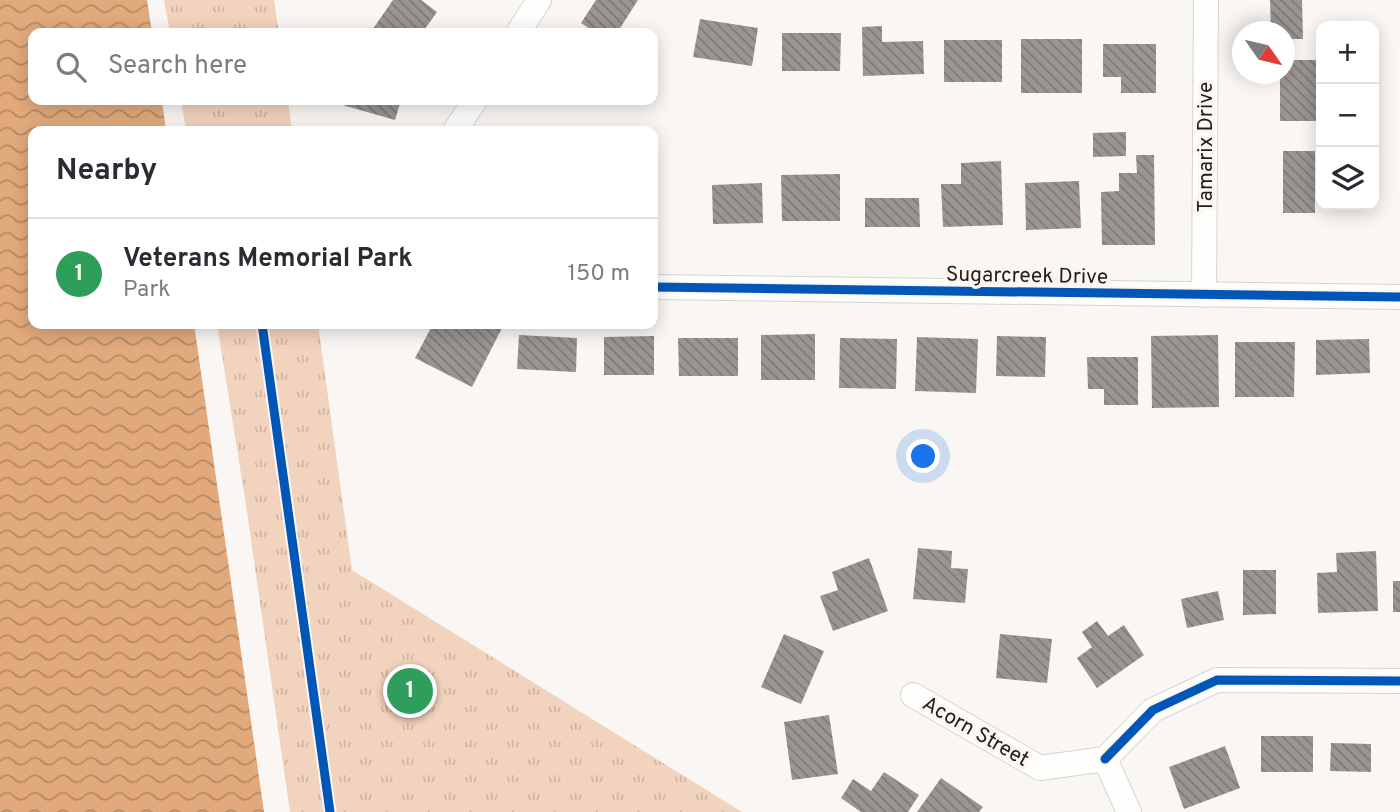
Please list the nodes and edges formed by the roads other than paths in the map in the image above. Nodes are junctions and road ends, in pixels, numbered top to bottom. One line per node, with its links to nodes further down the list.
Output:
1 (539, 0): 3 (street)
2 (1206, 0): 7 (street, Tamarix Drive)
3 (521, 28)
4 (472, 105): 5 (street)
5 (458, 126)
6 (658, 288): 7 (street, Sugarcreek Drive)
7 (1204, 295): 8 (street, Sugarcreek Drive)
8 (1400, 297)
9 (1400, 681): 11 (street)
10 (913, 695): 11 (street, Acorn Street)
11 (1105, 759): 12 (street)
12 (1129, 812)

